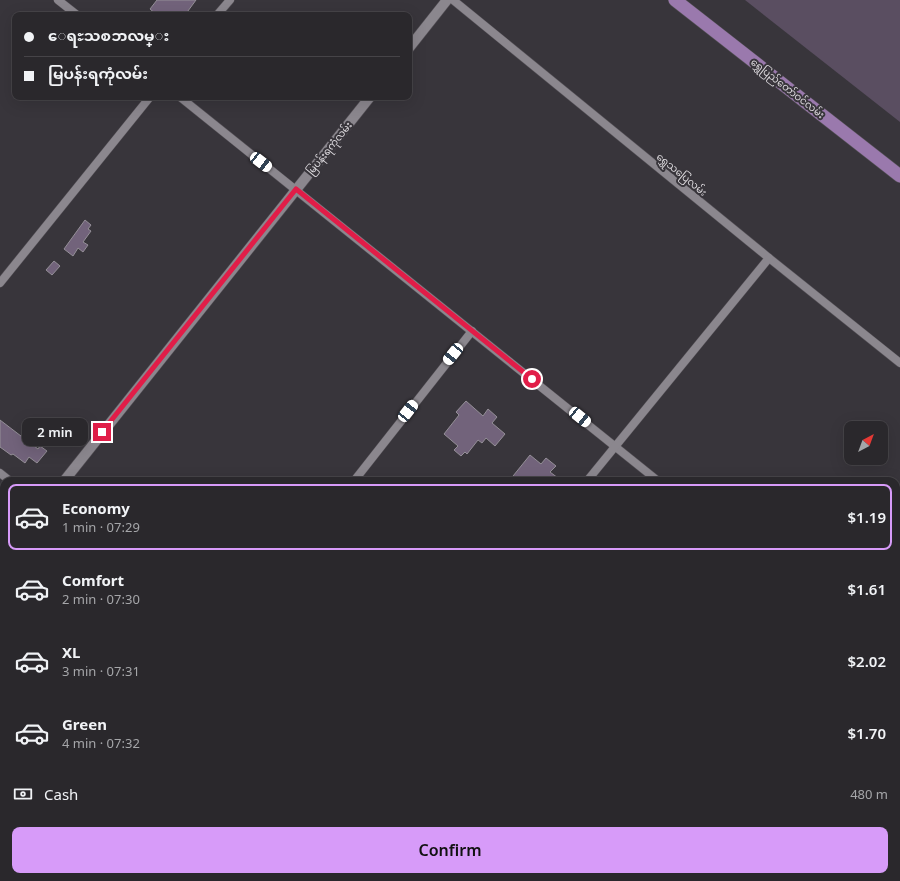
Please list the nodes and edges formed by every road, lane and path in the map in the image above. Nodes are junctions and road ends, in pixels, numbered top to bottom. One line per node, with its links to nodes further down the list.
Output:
1 (58, 0): 6 (street)
2 (230, 0): 7 (street)
3 (447, 0): 8 (street)
4 (453, 0): 14 (street, ရွှေသပြေလမ်း)
5 (675, 0): 12 (main road, ရွှေပြည်တော်ဝင်လမ်း)
6 (73, 12)
7 (220, 12)
8 (412, 44)
9 (148, 100): 15 (street)
10 (184, 100): 13 (street)
11 (368, 100): 13 (street, မြပန်းရကုံလမ်း)
12 (900, 176)
13 (296, 189): 16 (street); 19 (street, မြပန်းရကုံလမ်း)
14 (769, 258): 17 (street, ရွှေသပြေလမ်း); 18 (street)
15 (0, 284)
16 (472, 331): 18 (street); 20 (street)
17 (900, 363)
18 (615, 446): 21 (street); 22 (street)
19 (67, 477)
20 (357, 477)
21 (590, 477)
22 (653, 477)

